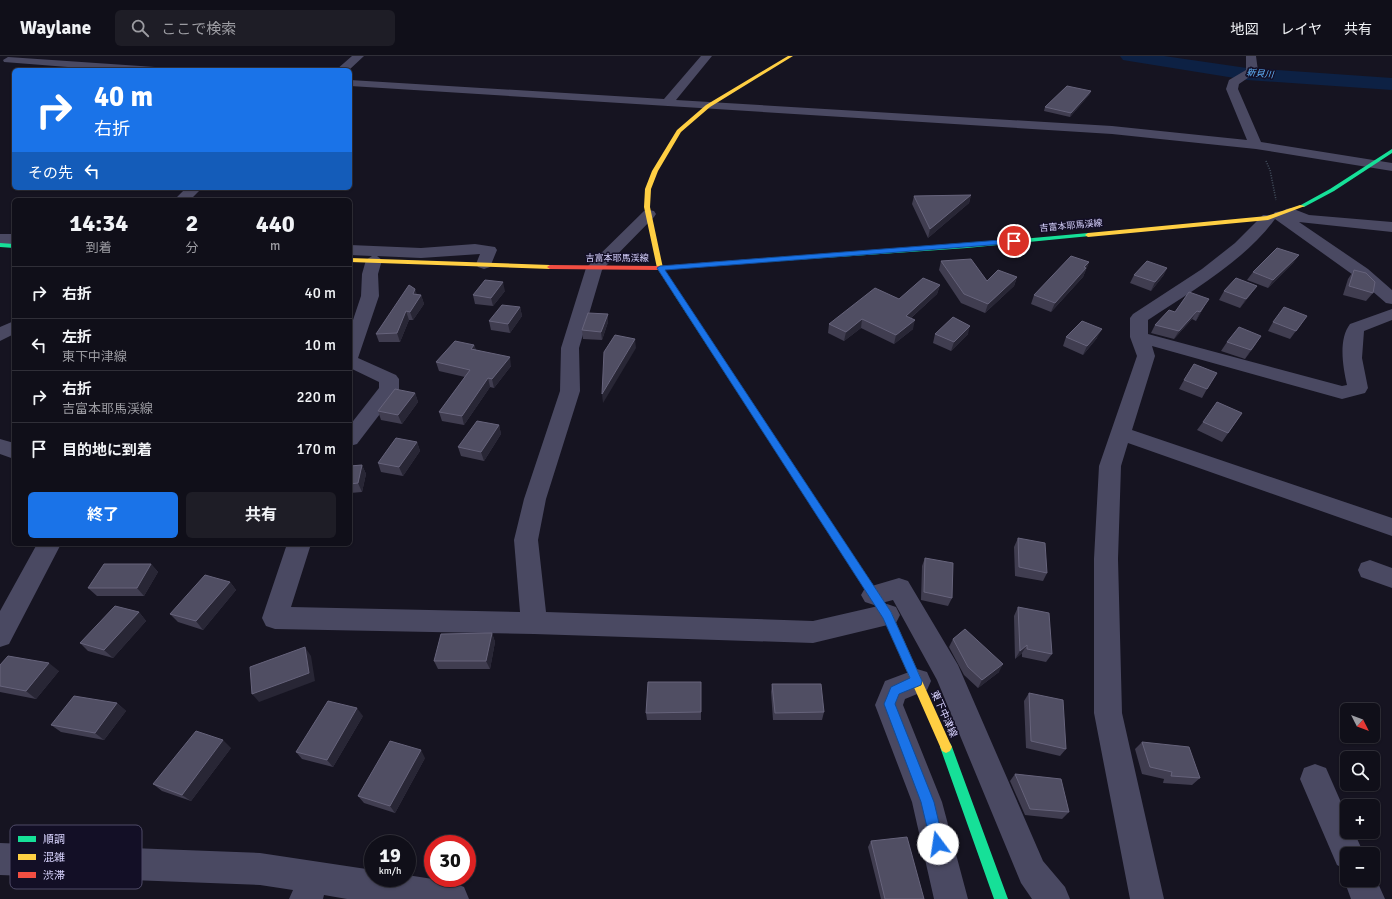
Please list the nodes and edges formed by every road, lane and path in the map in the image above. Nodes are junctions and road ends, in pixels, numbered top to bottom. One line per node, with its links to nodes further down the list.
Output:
1 (26, 56): 6 (street)
2 (359, 56): 8 (street)
3 (707, 56): 10 (street)
4 (791, 56): 11 (main road)
5 (1251, 56): 12 (street)
6 (4, 61): 7 (street)
7 (121, 68)
8 (344, 68)
9 (352, 83): 10 (street)
10 (667, 103): 11 (street)
11 (708, 106): 12 (street); 18 (main road)
12 (1256, 145): 14 (street); 19 (path)
13 (1392, 151): 14 (main road, 吉富本耶馬渓線)
14 (1372, 163): 15 (street); 19 (main road, 吉富本耶馬渓線)
15 (1392, 167)
16 (192, 190): 17 (street)
17 (182, 198)
18 (649, 214): 30 (street); 31 (main road)
19 (1280, 215): 20 (street); 31 (main road, 吉富本耶馬渓線); 32 (street); 36 (street)
20 (1392, 227)
21 (0, 239): 22 (street)
22 (12, 239)
23 (0, 245): 24 (main road)
24 (12, 246)
25 (352, 250): 26 (street)
26 (418, 257): 28 (main road); 29 (street)
27 (352, 260): 28 (main road)
28 (374, 260): 37 (street)
29 (484, 264): 30 (main road, 吉富本耶馬渓線)
30 (594, 268): 31 (main road, 吉富本耶馬渓線); 47 (street)
31 (660, 268): 46 (main road, 東下中津線)
32 (1392, 298)
33 (1392, 314): 36 (street)
34 (12, 327): 35 (street)
35 (0, 335)
36 (1139, 337): 39 (street)
37 (352, 350)
38 (352, 361): 40 (street)
39 (1120, 433): 43 (street); 61 (street)
40 (352, 436)
41 (0, 446): 42 (street)
42 (12, 450)
43 (1392, 527)
44 (48, 546): 48 (street)
45 (298, 546): 47 (street)
46 (881, 605): 47 (street); 49 (main road, 東下中津線); 60 (street)
47 (534, 623)
48 (0, 636)
49 (917, 681): 58 (street); 59 (main road, 東下中津線)
50 (1315, 779): 51 (street)
51 (1345, 847)
52 (0, 859): 53 (street)
53 (10, 859)
54 (142, 864): 56 (street)
55 (1363, 887): 62 (street)
56 (310, 888): 57 (street)
57 (450, 899)
58 (951, 899)
59 (1001, 899)
60 (1053, 899)
61 (1147, 899)
62 (1368, 899)

